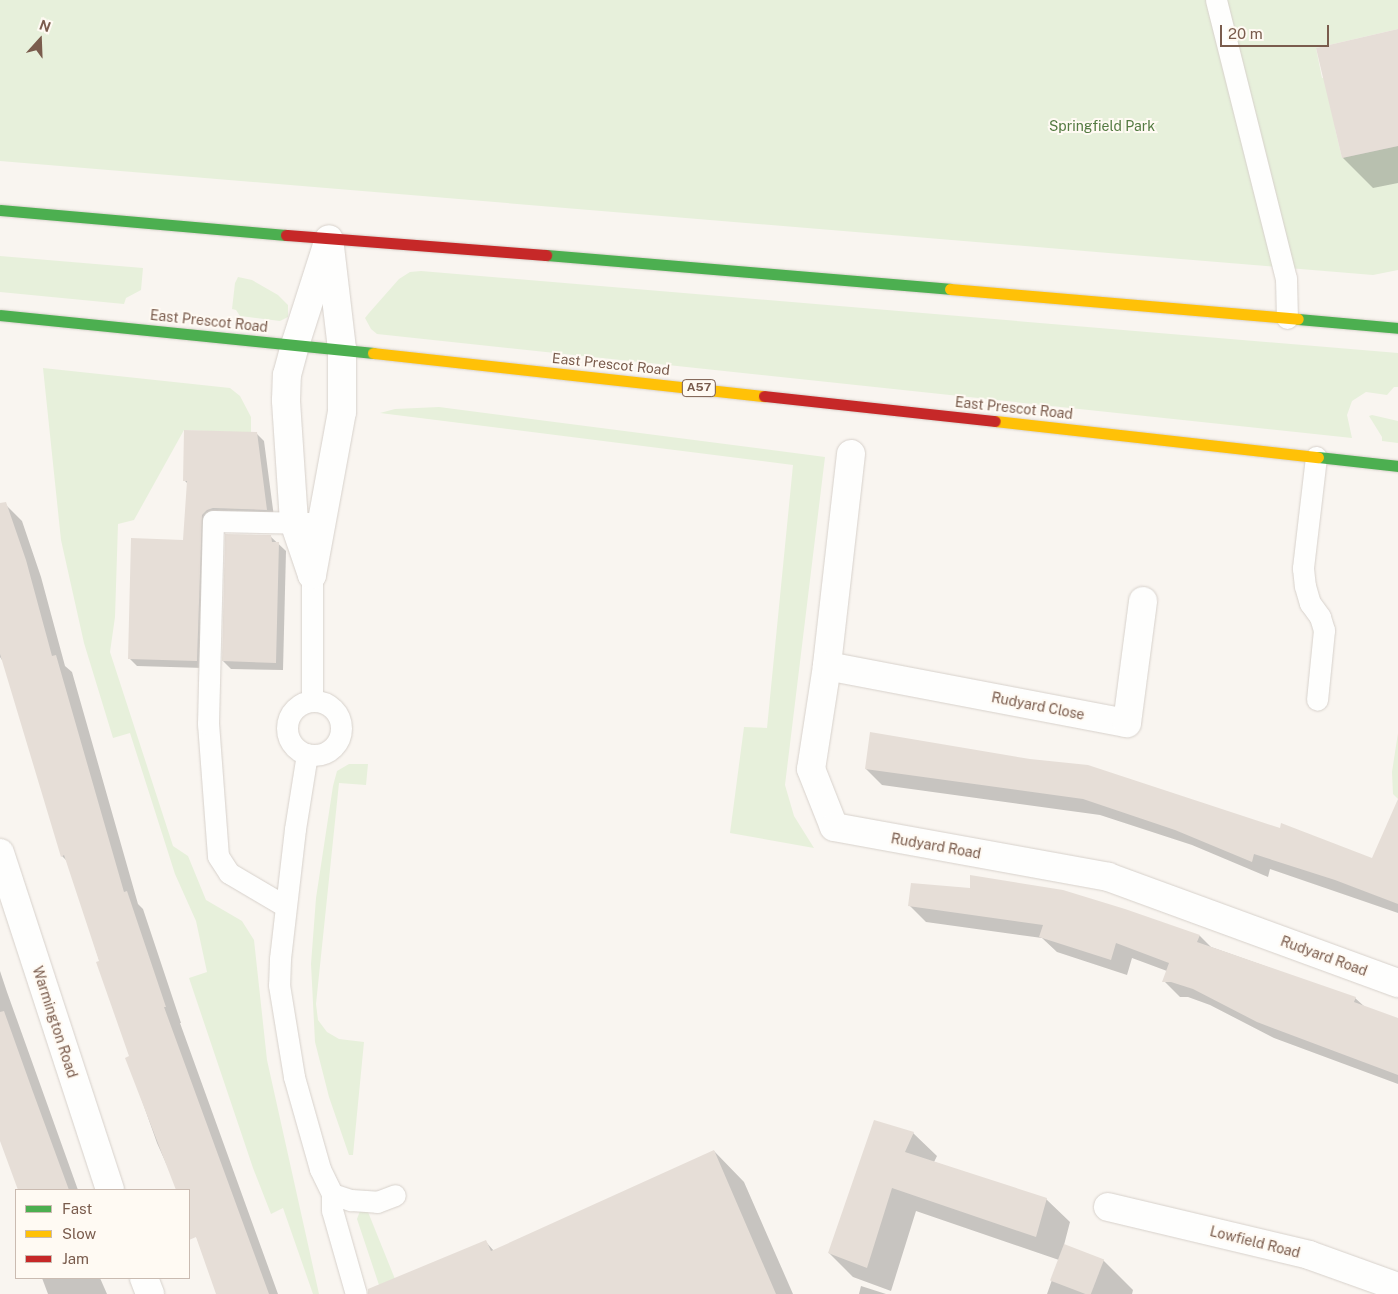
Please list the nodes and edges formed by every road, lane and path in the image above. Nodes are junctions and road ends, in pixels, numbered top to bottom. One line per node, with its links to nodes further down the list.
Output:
1 (1216, 0): 5 (lane)
2 (0, 210): 3 (highway)
3 (329, 239): 5 (highway); 7 (street); 8 (street)
4 (0, 315): 7 (highway, East Prescot Road / A57)
5 (1287, 318): 6 (highway)
6 (1398, 328)
7 (294, 345): 8 (highway, East Prescot Road / A57); 12 (street)
8 (342, 349): 10 (highway, East Prescot Road / A57); 13 (street)
9 (851, 454): 16 (street, Rudyard Road)
10 (1316, 457): 11 (highway, East Prescot Road / A57); 18 (lane)
11 (1398, 466)
12 (294, 522): 13 (lane); 14 (street); 21 (lane)
13 (323, 523): 14 (street)
14 (312, 575): 17 (lane)
15 (1143, 601): 16 (street, Rudyard Close)
16 (827, 666): 22 (street, Rudyard Road)
17 (312, 700): 19 (lane); 19 (lane)
18 (1318, 700)
19 (307, 754): 21 (lane)
20 (0, 853): 23 (street, Warmington Road)
21 (285, 906): 24 (lane)
22 (1398, 983)
23 (110, 1189)
24 (332, 1194): 25 (lane); 30 (lane)
25 (395, 1195)
26 (1108, 1207): 28 (street, Lowfield Road)
27 (144, 1279): 29 (street)
28 (1398, 1287)
29 (150, 1294)
30 (356, 1294)

